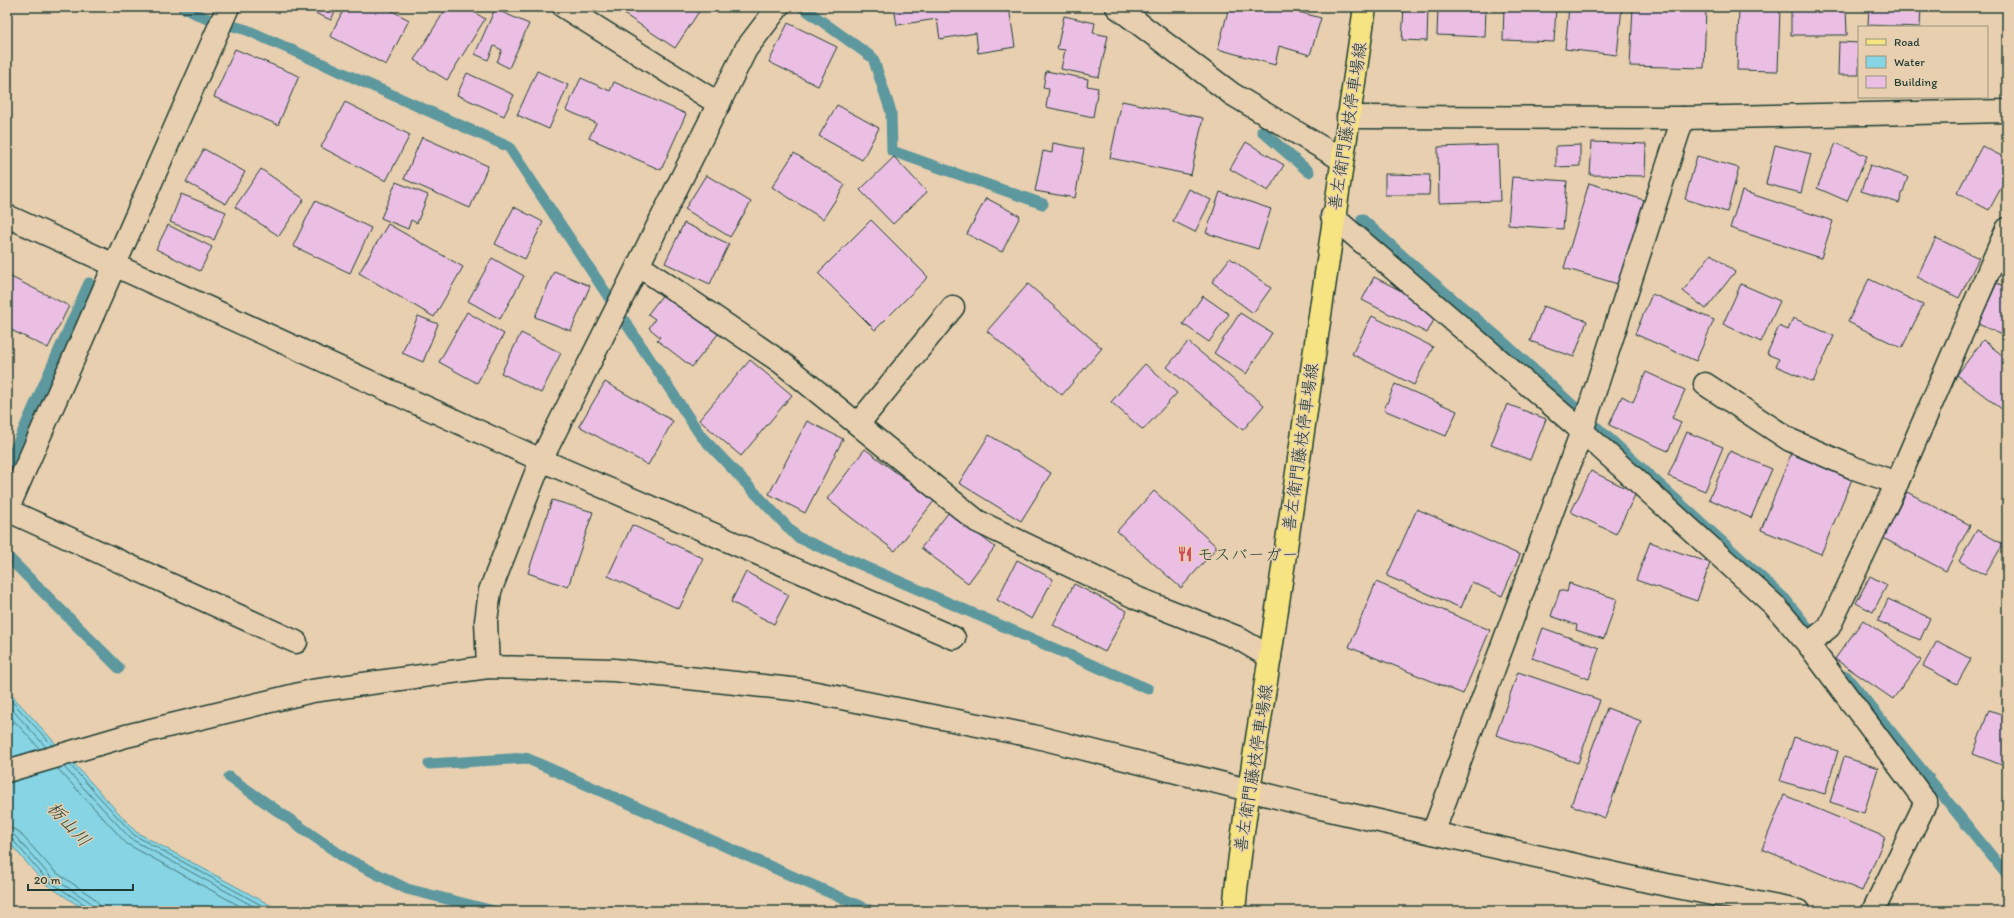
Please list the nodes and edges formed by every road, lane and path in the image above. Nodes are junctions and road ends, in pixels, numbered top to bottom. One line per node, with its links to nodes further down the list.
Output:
1 (228, 7): 14 (street)
2 (564, 7): 6 (street)
3 (778, 7): 6 (street)
4 (1117, 7): 10 (street)
5 (1365, 7): 8 (main road, 善左衛門藤枝停車場線)
6 (719, 104): 15 (street)
7 (2007, 111): 9 (street)
8 (1348, 117): 9 (street); 10 (main road, 善左衛門藤枝停車場線)
9 (1683, 118): 19 (street)
10 (1341, 159): 12 (main road, 善左衛門藤枝停車場線)
11 (7, 216): 14 (street)
12 (1332, 216): 19 (street); 25 (main road, 善左衛門藤枝停車場線)
13 (2007, 229): 21 (street)
14 (114, 264): 20 (street); 23 (street)
15 (638, 265): 18 (street); 20 (street)
16 (953, 308): 18 (street)
17 (1706, 384): 21 (street)
18 (858, 424): 25 (street)
19 (1582, 431): 24 (street); 29 (street)
20 (541, 460): 22 (street); 26 (street)
21 (1897, 483): 24 (street)
22 (954, 638)
23 (296, 642)
24 (1808, 644): 32 (street)
25 (1270, 657): 28 (main road, 善左衛門藤枝停車場線)
26 (488, 667): 27 (street); 28 (street)
27 (7, 771)
28 (1250, 790): 29 (street); 30 (main road, 善左衛門藤枝停車場線)
29 (1433, 833): 31 (street)
30 (1234, 911)
31 (1798, 911)
32 (1873, 911)

